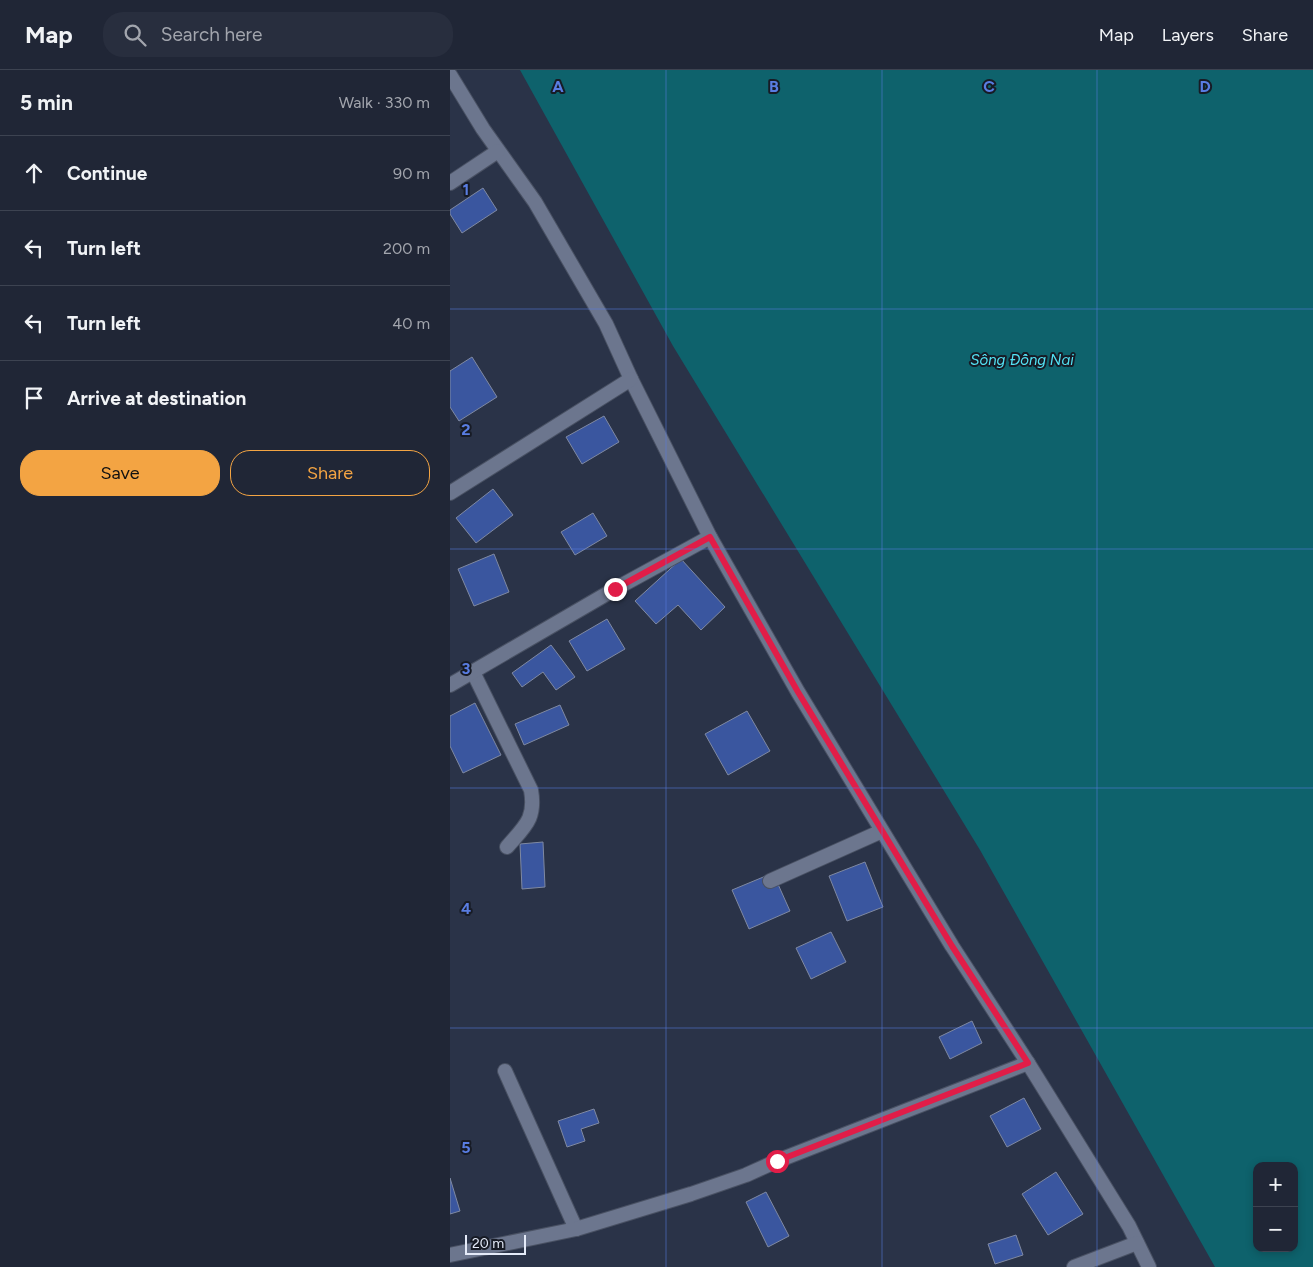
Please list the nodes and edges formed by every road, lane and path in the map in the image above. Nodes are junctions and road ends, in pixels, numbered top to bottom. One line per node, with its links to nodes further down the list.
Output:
1 (450, 75): 2 (street)
2 (498, 151): 3 (street); 4 (street)
3 (450, 183)
4 (631, 378): 5 (street); 6 (street)
5 (450, 493)
6 (710, 537): 7 (street); 9 (street)
7 (473, 672): 8 (street); 10 (street)
8 (450, 685)
9 (882, 831): 11 (street); 12 (street)
10 (507, 846)
11 (770, 881)
12 (1028, 1063): 14 (street); 15 (street)
13 (505, 1071): 14 (street)
14 (576, 1228): 16 (street)
15 (1137, 1244): 17 (street); 18 (street)
16 (450, 1255)
17 (1074, 1267)
18 (1149, 1267)

